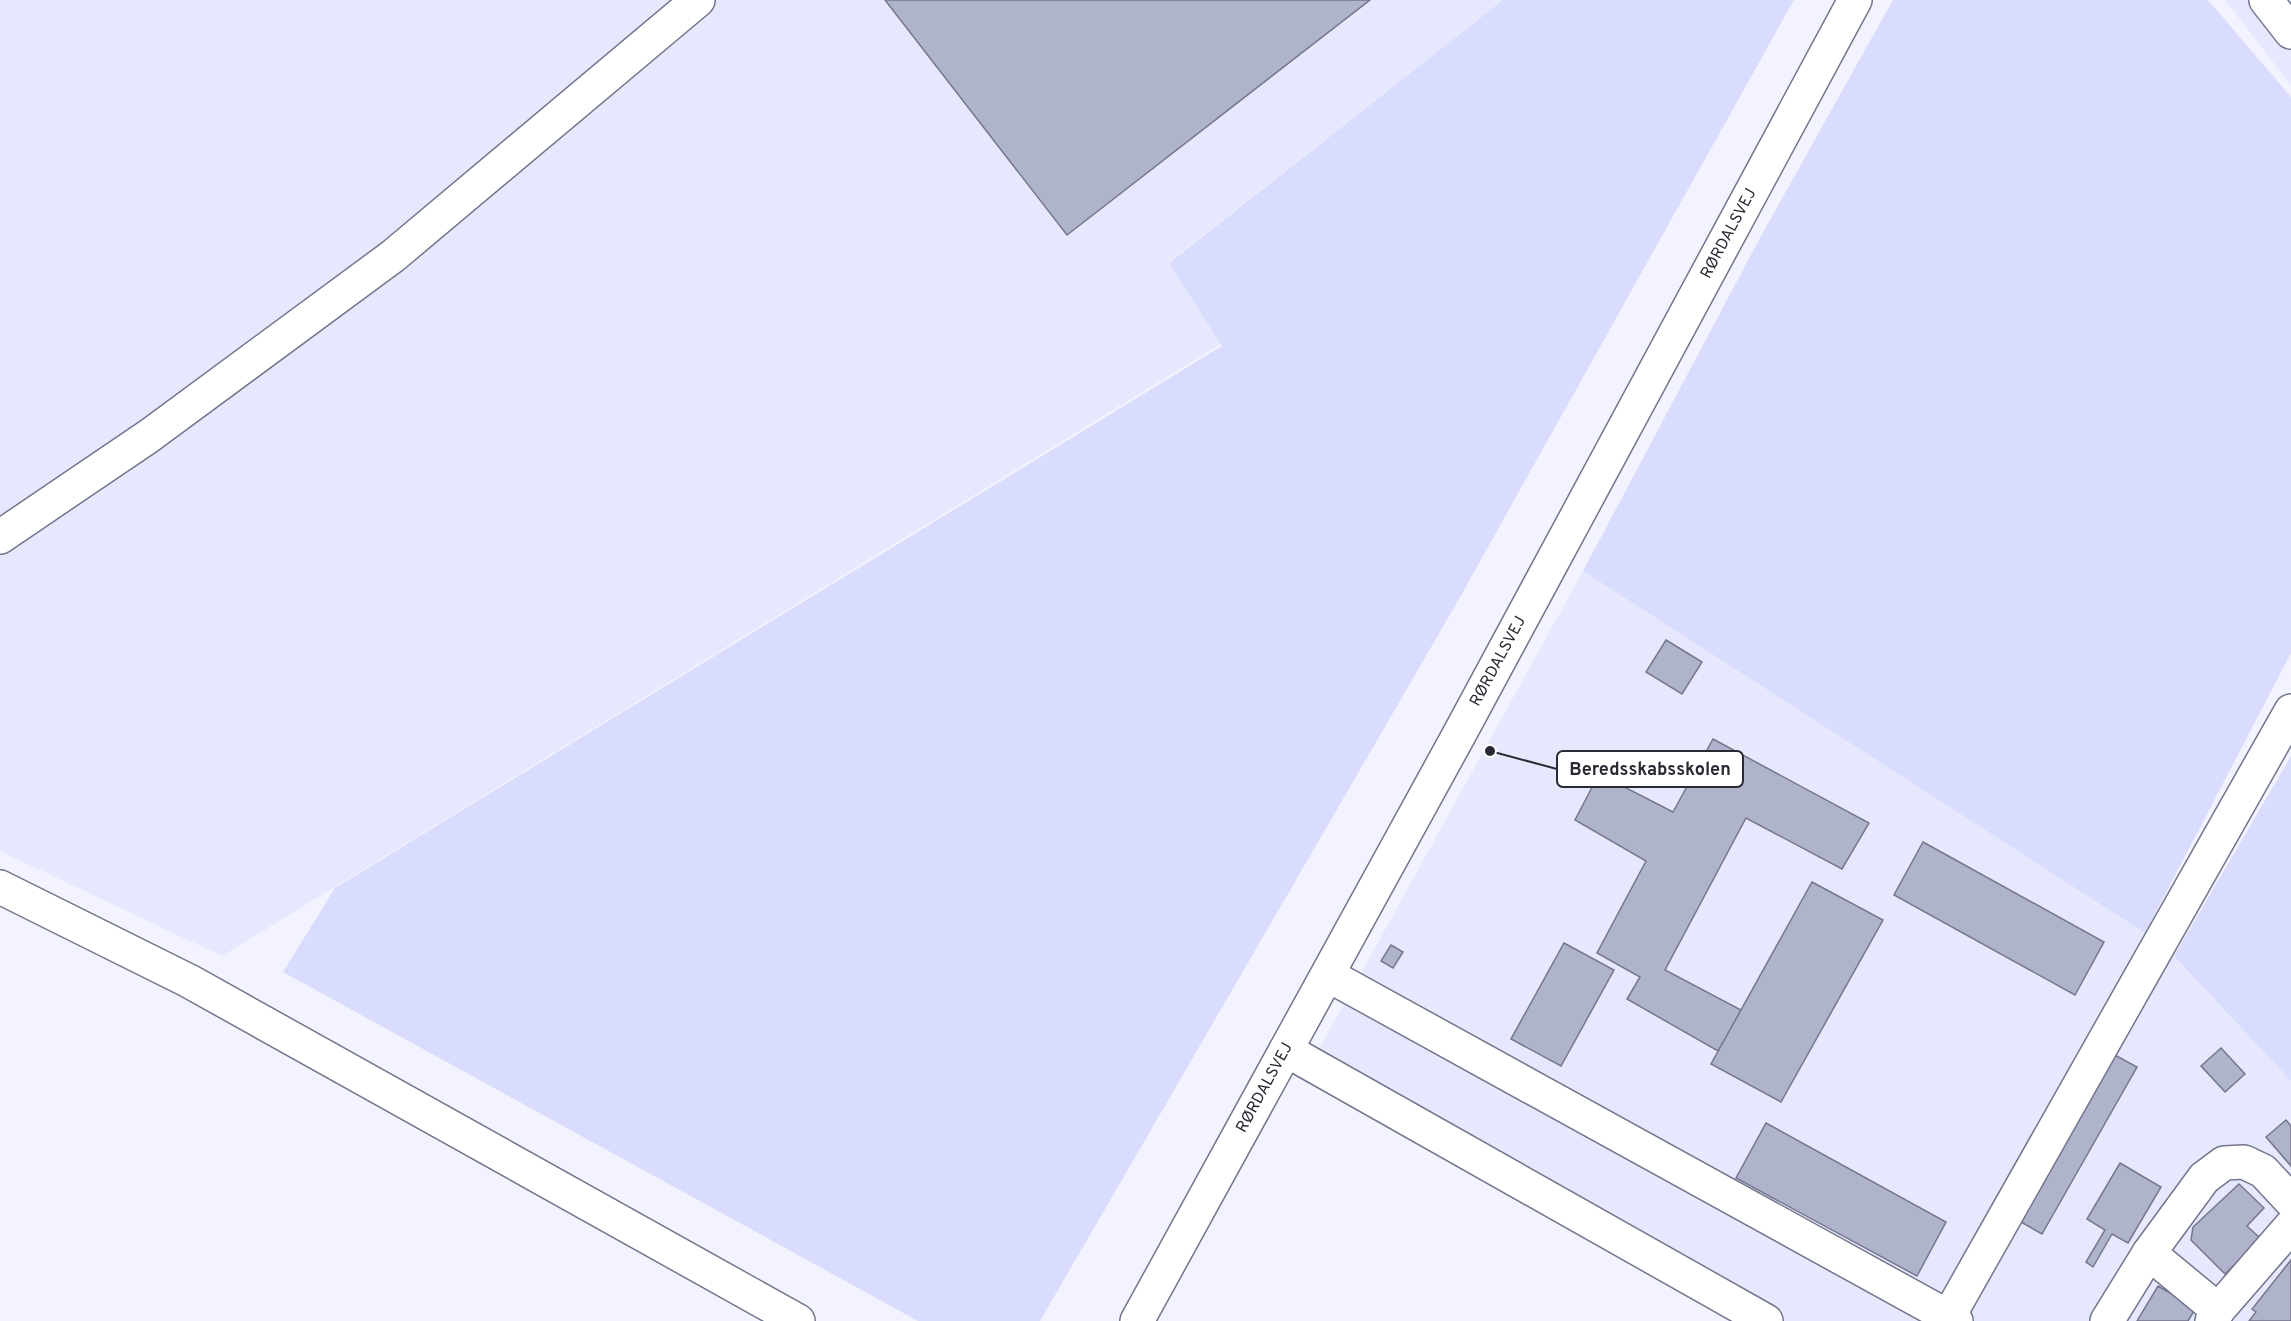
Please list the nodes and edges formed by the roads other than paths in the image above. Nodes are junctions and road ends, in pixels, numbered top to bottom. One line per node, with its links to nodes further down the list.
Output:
1 (698, 0): 5 (street)
2 (1855, 0): 8 (street, RØRDALSVEJ)
3 (2266, 0): 4 (street)
4 (2291, 32)
5 (0, 537)
6 (2291, 711): 14 (street)
7 (0, 887): 15 (street)
8 (1328, 975): 9 (street, RØRDALSVEJ); 14 (street)
9 (1286, 1050): 16 (street, RØRDALSVEJ); 17 (street)
10 (2291, 1201): 12 (street)
11 (2291, 1226): 13 (street)
12 (2149, 1253): 13 (street); 18 (street)
13 (2215, 1316)
14 (1950, 1320)
15 (798, 1321)
16 (1137, 1321)
17 (1766, 1321)
18 (2107, 1321)

